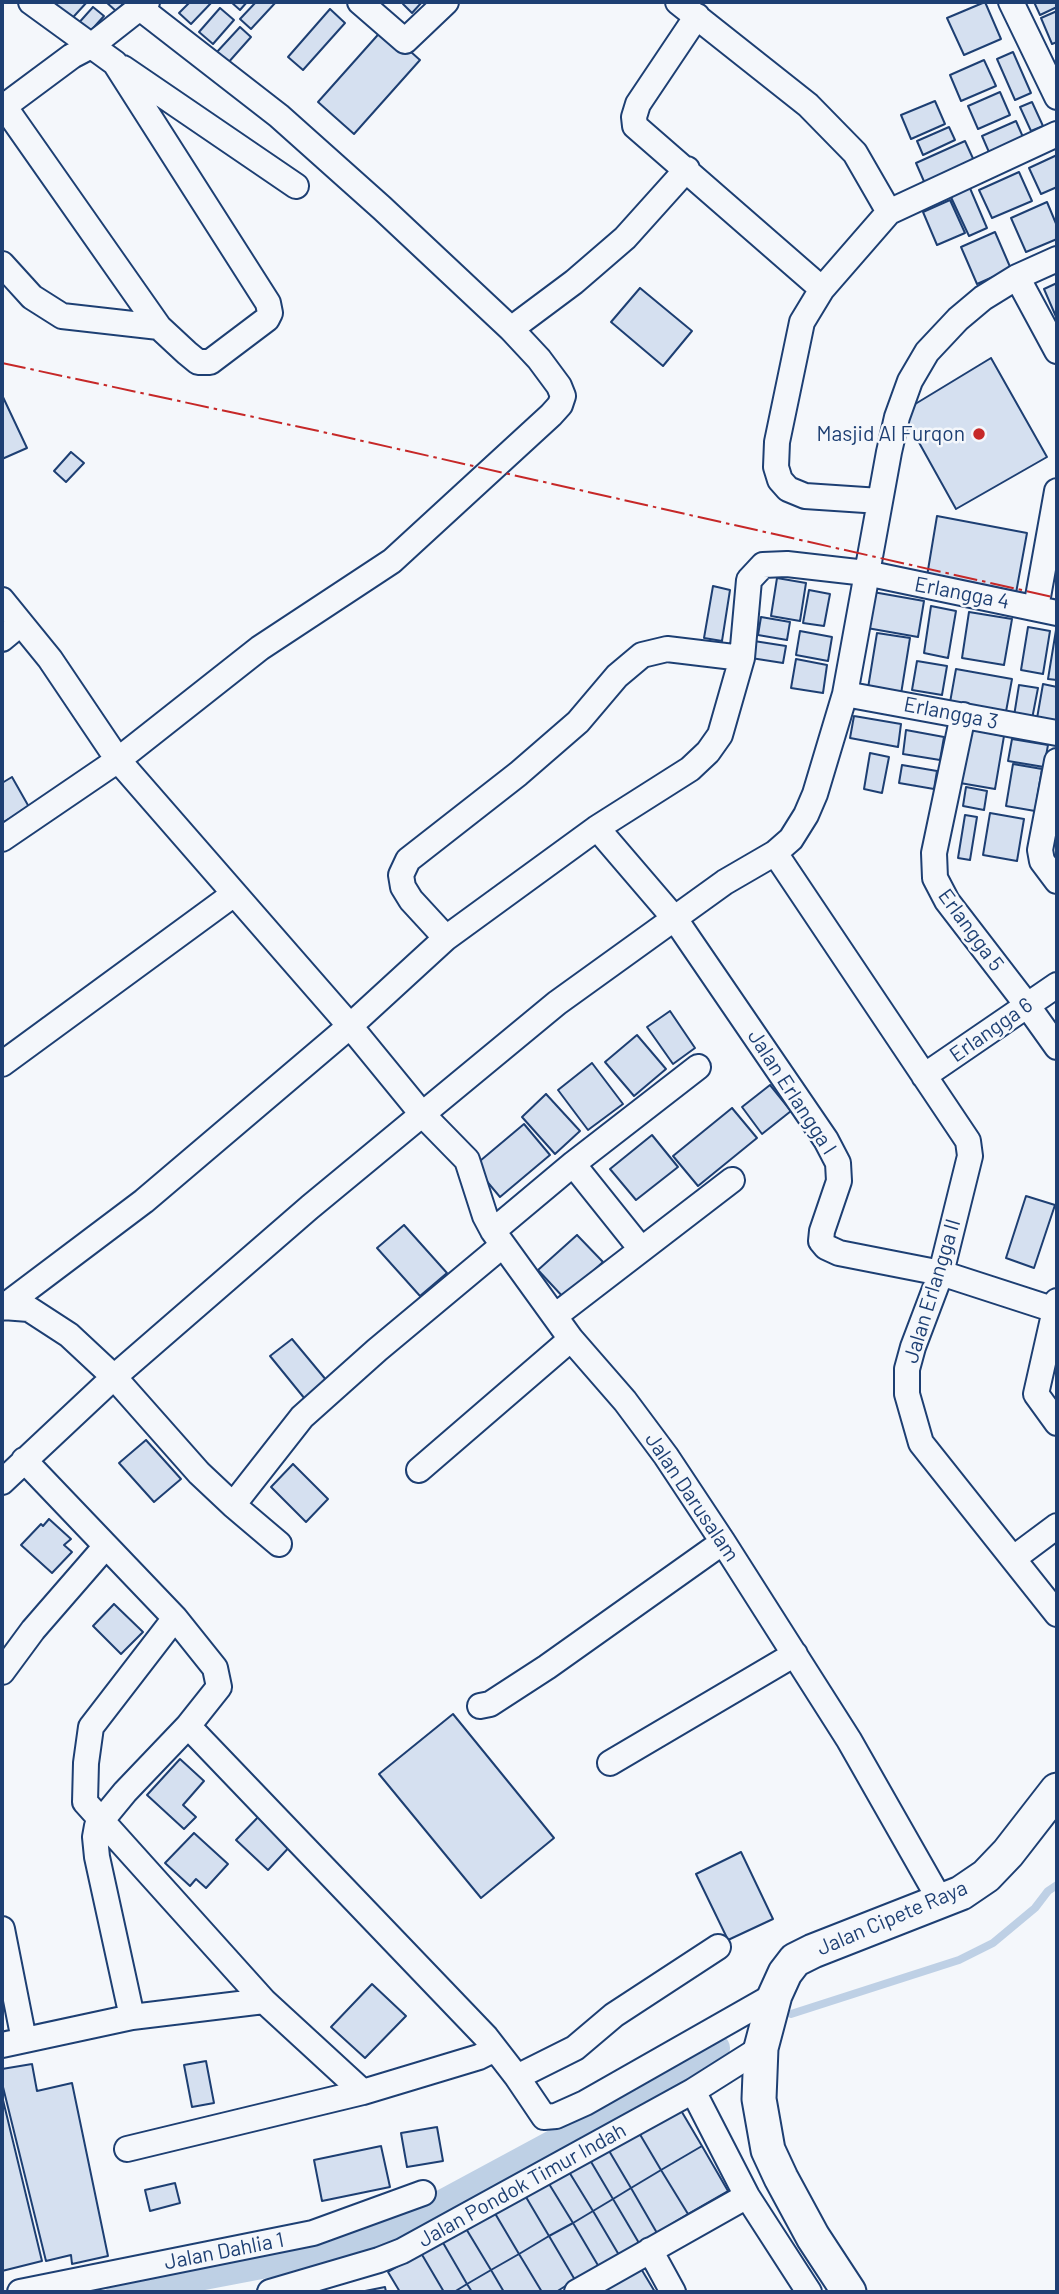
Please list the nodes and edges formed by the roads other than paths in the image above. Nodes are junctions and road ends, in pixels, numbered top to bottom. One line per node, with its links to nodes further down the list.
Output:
1 (31, 2): 7 (street)
2 (360, 2): 3 (street)
3 (446, 2)
4 (1011, 2): 9 (street)
5 (144, 5): 7 (street); 20 (street)
6 (688, 9): 12 (street); 14 (street)
7 (91, 46): 8 (street); 10 (street)
8 (115, 63): 13 (street); 19 (street)
9 (1057, 97)
10 (3, 107): 19 (street)
11 (1057, 134): 14 (street)
12 (687, 169): 18 (street); 20 (street)
13 (296, 186)
14 (889, 212): 18 (street)
15 (1057, 259): 17 (street)
16 (2, 264): 19 (street)
17 (1017, 277): 21 (street); 23 (street)
18 (822, 289): 23 (street)
19 (159, 327)
20 (511, 329): 32 (street)
21 (1057, 351)
22 (1057, 491): 26 (street)
23 (880, 502): 24 (street)
24 (866, 573): 26 (street, Erlangga 4); 28 (street, Erlangga 4); 29 (street)
25 (2, 600): 27 (street, Jalan Darusalam)
26 (1046, 610)
27 (11, 631): 32 (street, Jalan Darusalam)
28 (742, 658): 34 (street); 40 (street)
29 (845, 694): 30 (street, Erlangga 3); 36 (street)
30 (963, 715): 31 (street, Erlangga 3); 42 (street, Erlangga 5)
31 (1057, 733)
32 (118, 760): 35 (street); 38 (street, Jalan Darusalam)
33 (1057, 761): 37 (street)
34 (597, 828): 39 (street); 40 (street)
35 (2, 839)
36 (775, 853): 39 (street); 47 (street, Jalan Erlangga II)
37 (1057, 881)
38 (234, 894): 43 (street, Jalan Darusalam); 45 (street)
39 (675, 919): 48 (street); 53 (street, Jalan Erlangga I)
40 (446, 939): 43 (street)
41 (1057, 985): 42 (street, Erlangga 6)
42 (1027, 1005): 44 (street, Erlangga 5); 47 (street, Erlangga 6)
43 (350, 1026): 48 (street, Jalan Darusalam); 55 (street)
44 (1057, 1047)
45 (2, 1064)
46 (698, 1067): 49 (street)
47 (924, 1076): 53 (street, Jalan Erlangga II)
48 (422, 1114): 51 (street, Jalan Darusalam); 58 (street)
49 (573, 1164): 51 (street); 52 (street)
50 (732, 1180): 52 (street)
51 (498, 1238): 56 (street, Jalan Darusalam); 63 (street)
52 (641, 1249): 56 (street)
53 (941, 1273): 54 (street); 68 (street, Jalan Erlangga II)
54 (1056, 1306): 59 (street)
55 (2, 1308): 58 (street)
56 (555, 1317): 57 (street, Jalan Darusalam)
57 (570, 1339): 61 (street); 65 (street, Jalan Darusalam)
58 (114, 1377): 60 (street); 63 (street)
59 (1057, 1423)
60 (24, 1460): 62 (street); 67 (street)
61 (419, 1470)
62 (2, 1482)
63 (233, 1505): 66 (street)
64 (1057, 1526): 68 (street)
65 (723, 1542): 71 (street, Jalan Darusalam); 73 (street)
66 (279, 1544)
67 (106, 1546): 70 (street); 72 (street)
68 (1014, 1558): 69 (street, Jalan Erlangga II)
69 (1057, 1614)
70 (175, 1618): 74 (street); 77 (street)
71 (795, 1654): 75 (street); 78 (street, Jalan Darusalam)
72 (2, 1672)
73 (480, 1706)
74 (188, 1726): 77 (street); 85 (street, Jalan Pondok Timur Indah)
75 (610, 1763)
76 (1057, 1790): 78 (main road, Jalan Cipete Raya)
77 (100, 1820): 82 (street); 83 (street)
78 (940, 1900): 81 (main road, Jalan Cipete Raya)
79 (2, 1929): 84 (street)
80 (718, 1947): 87 (street)
81 (775, 1995): 86 (main road, Jalan Cipete Raya); 87 (street, Jalan Pondok Timur Indah)
82 (264, 2001): 83 (street); 89 (street)
83 (132, 2017): 84 (street)
84 (13, 2043)
85 (495, 2049): 87 (street, Jalan Pondok Timur Indah); 89 (street)
86 (761, 2049): 88 (street, Jalan Pondok Timur Indah); 99 (main road, Jalan Cipete Raya)
87 (517, 2077)
88 (693, 2091): 92 (street); 95 (street, Jalan Pondok Timur Indah)
89 (363, 2092): 90 (street)
90 (127, 2149)
91 (424, 2193): 94 (street, Jalan Dahlia 1)
92 (747, 2196): 93 (street); 98 (street)
93 (650, 2250): 96 (street); 97 (street)
94 (20, 2292)
95 (271, 2292)
96 (576, 2292)
97 (673, 2292)
98 (809, 2292)
99 (849, 2292)

